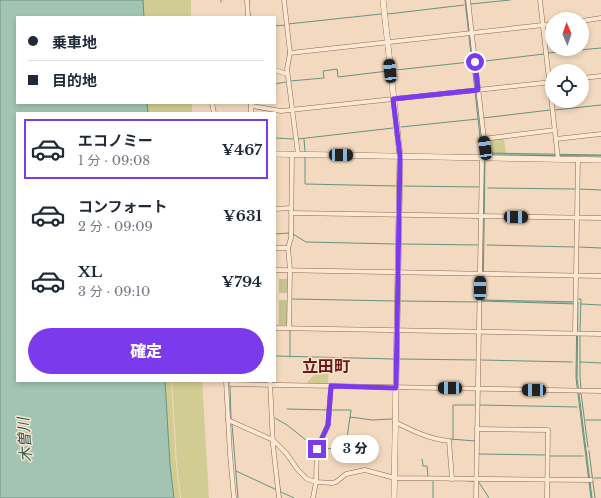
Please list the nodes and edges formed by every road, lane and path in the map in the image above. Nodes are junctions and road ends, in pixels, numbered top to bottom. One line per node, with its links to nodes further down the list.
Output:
1 (247, 0): 6 (street)
2 (284, 0): 12 (street)
3 (383, 0): 11 (street)
4 (468, 0): 10 (street)
5 (540, 0): 9 (street)
6 (248, 16)
7 (601, 18): 8 (street)
8 (589, 19)
9 (543, 25): 10 (street); 13 (street)
10 (470, 33): 11 (street); 19 (street)
11 (387, 42): 12 (street); 20 (street)
12 (290, 53): 15 (street)
13 (548, 64)
14 (276, 70): 15 (street)
15 (288, 74): 23 (street)
16 (601, 76): 17 (street)
17 (589, 77)
18 (545, 83): 19 (street)
19 (476, 90): 20 (street); 26 (street)
20 (393, 99): 23 (street); 30 (street)
21 (252, 106): 23 (street)
22 (553, 108): 24 (street)
23 (292, 110): 29 (street)
24 (555, 130): 26 (street); 27 (street)
25 (601, 134): 27 (street)
26 (483, 139): 32 (street)
27 (556, 139): 31 (street)
28 (276, 154): 29 (street)
29 (295, 154): 30 (street); 36 (street)
30 (400, 156): 32 (street); 37 (street)
31 (558, 156): 32 (street); 33 (street)
32 (484, 157): 38 (street)
33 (578, 159): 34 (street); 39 (street)
34 (601, 160)
35 (276, 209): 36 (street)
36 (291, 210): 37 (street); 42 (street)
37 (399, 215): 38 (street); 45 (street)
38 (483, 216): 39 (street); 46 (street)
39 (577, 218): 40 (street); 47 (street)
40 (601, 218)
41 (276, 248): 42 (street)
42 (288, 248): 44 (street)
43 (276, 270): 44 (street)
44 (290, 270): 45 (street); 50 (street)
45 (398, 272): 46 (street); 51 (street)
46 (481, 274): 47 (street); 52 (street)
47 (576, 275): 48 (street); 53 (street)
48 (601, 276)
49 (276, 328): 50 (street)
50 (289, 328): 51 (street)
51 (397, 330): 52 (street); 59 (street)
52 (479, 332): 53 (street); 60 (street)
53 (576, 333): 54 (street)
54 (601, 334)
55 (226, 382): 62 (street)
56 (270, 383): 57 (street); 58 (street); 65 (street)
57 (231, 384)
58 (331, 386): 59 (street); 71 (street)
59 (396, 388): 60 (street); 63 (street)
60 (478, 389): 61 (street); 64 (street)
61 (601, 391)
62 (228, 420): 65 (street); 72 (street)
63 (396, 422): 66 (street); 67 (street)
64 (477, 429): 68 (street); 69 (street)
65 (273, 440): 71 (street); 73 (street)
66 (395, 478): 67 (street); 71 (street); 75 (street)
67 (452, 478): 68 (street)
68 (476, 479): 69 (street); 76 (street)
69 (548, 480): 70 (street); 77 (street)
70 (589, 480)
71 (316, 482): 74 (street)
72 (234, 498)
73 (279, 498)
74 (313, 498)
75 (394, 498)
76 (476, 498)
77 (547, 498)

